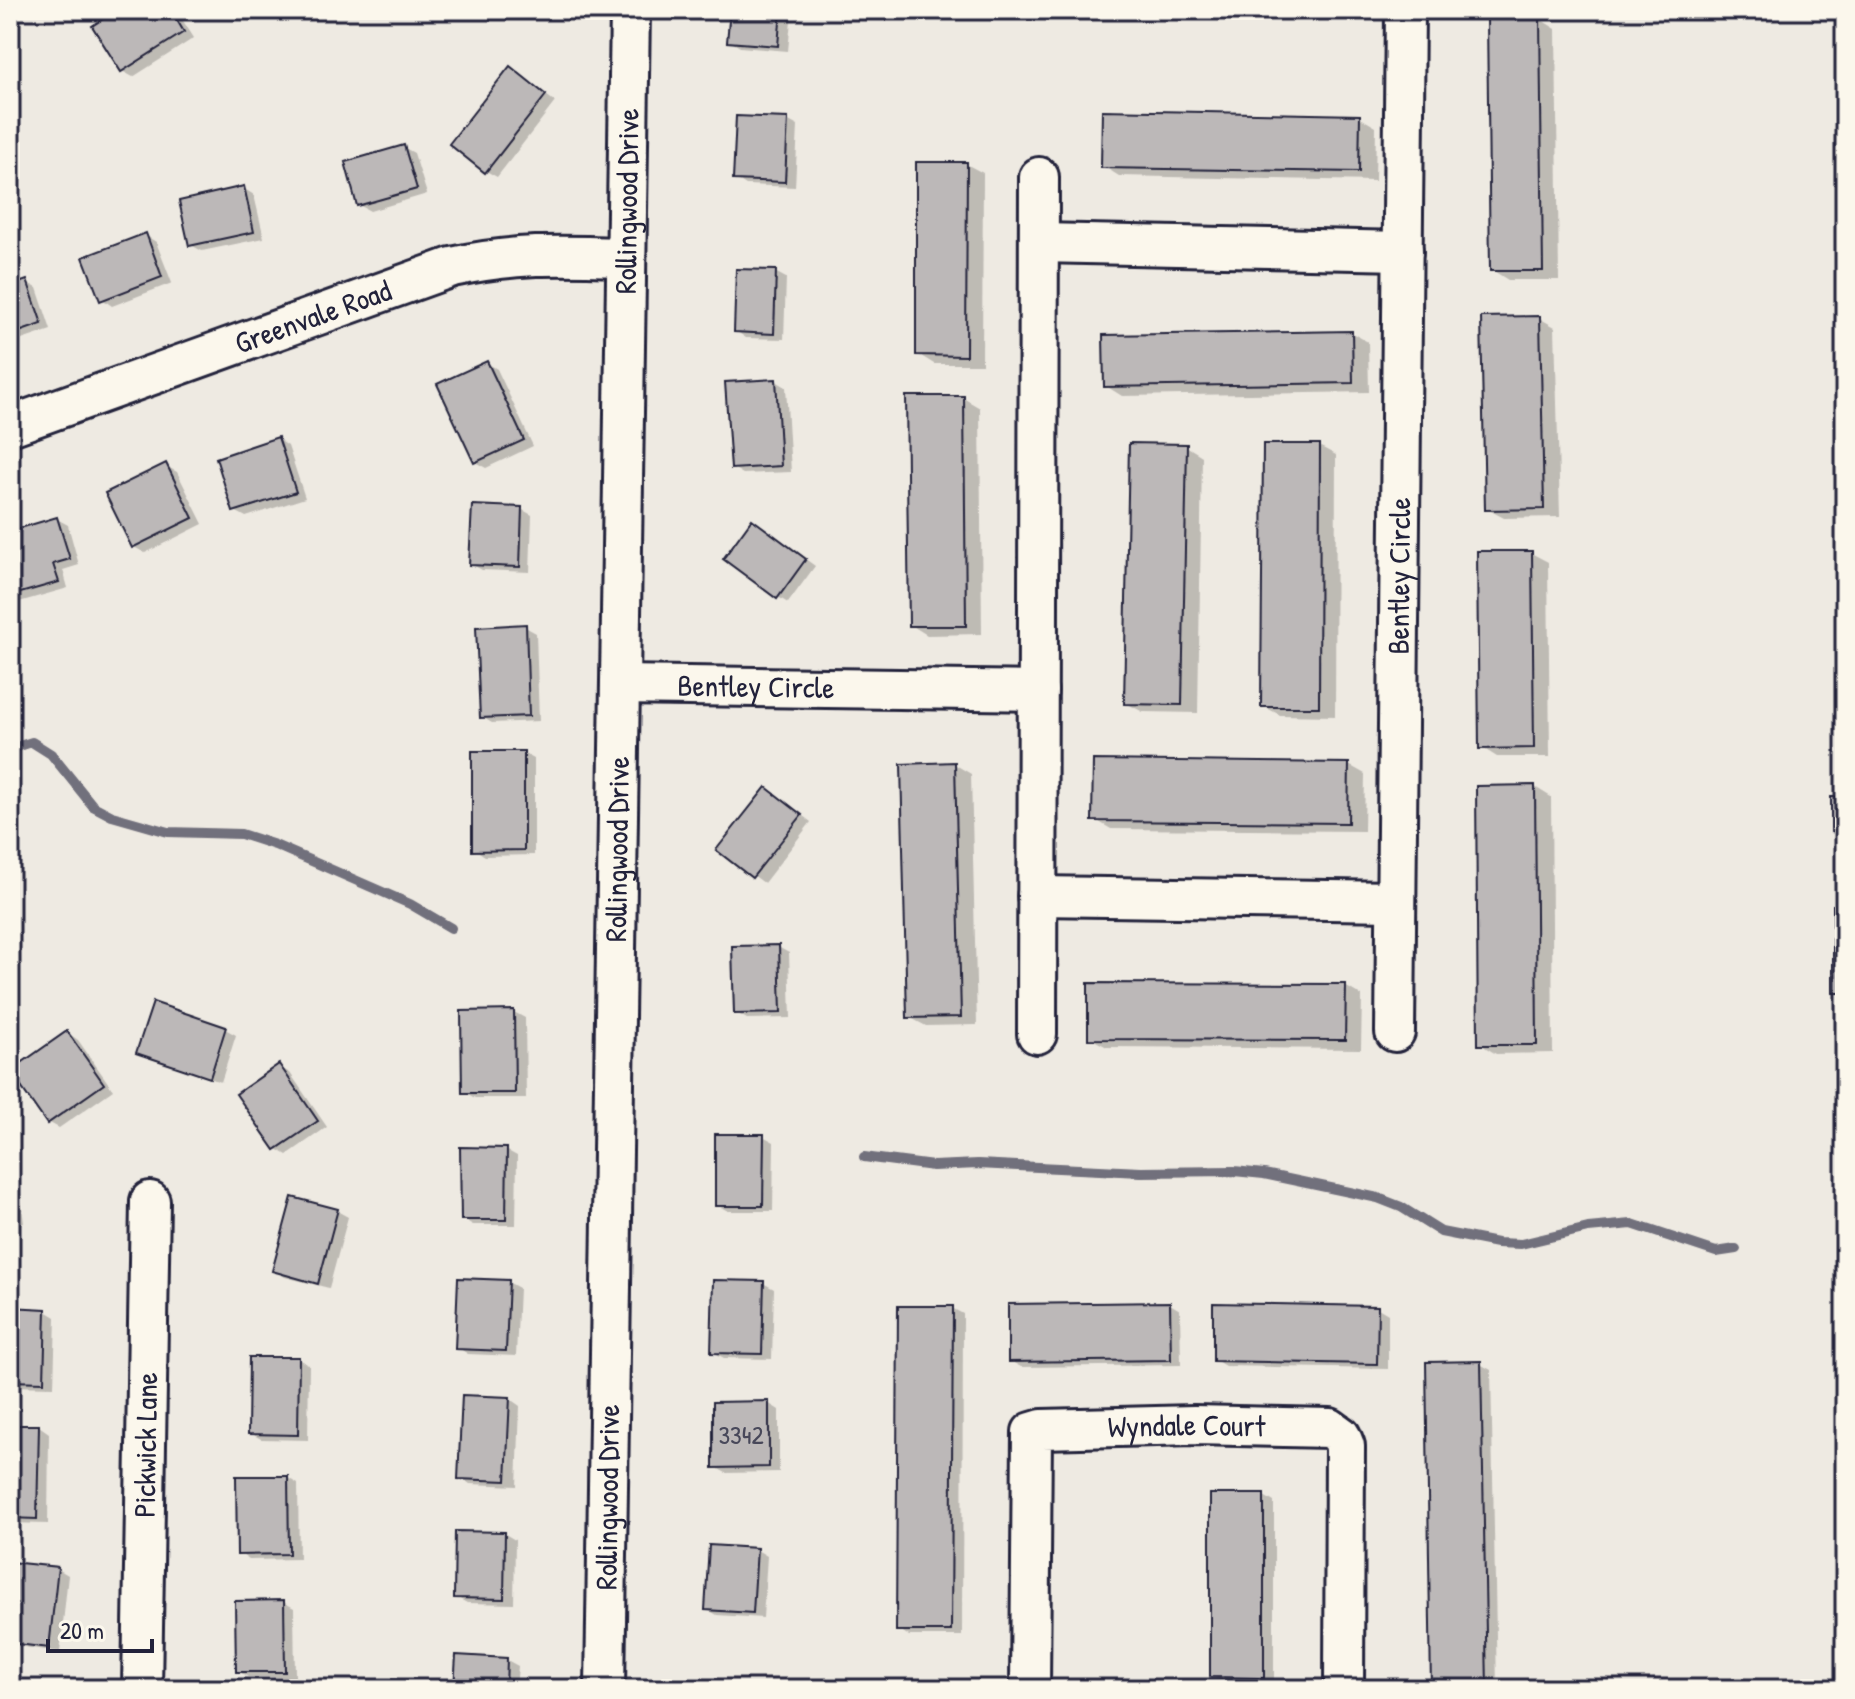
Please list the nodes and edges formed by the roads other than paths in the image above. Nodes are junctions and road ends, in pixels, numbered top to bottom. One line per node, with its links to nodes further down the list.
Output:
1 (630, 10): 6 (street, Rollingwood Drive)
2 (1405, 10): 5 (street, Bentley Circle)
3 (1039, 177): 4 (street)
4 (1040, 243): 5 (street); 9 (street)
5 (1403, 251): 11 (street, Bentley Circle)
6 (626, 257): 7 (street, Greenvale Road); 8 (street, Rollingwood Drive)
7 (10, 426)
8 (620, 685): 9 (street, Bentley Circle); 16 (street, Rollingwood Drive)
9 (1038, 691): 10 (street)
10 (1037, 896): 11 (street); 13 (street)
11 (1396, 901): 12 (street, Bentley Circle)
12 (1395, 1032)
13 (1037, 1034)
14 (150, 1201): 15 (street, Pickwick Lane)
15 (142, 1689)
16 (605, 1689)
17 (1030, 1689): 18 (street, Wyndale Court)
18 (1344, 1689)

